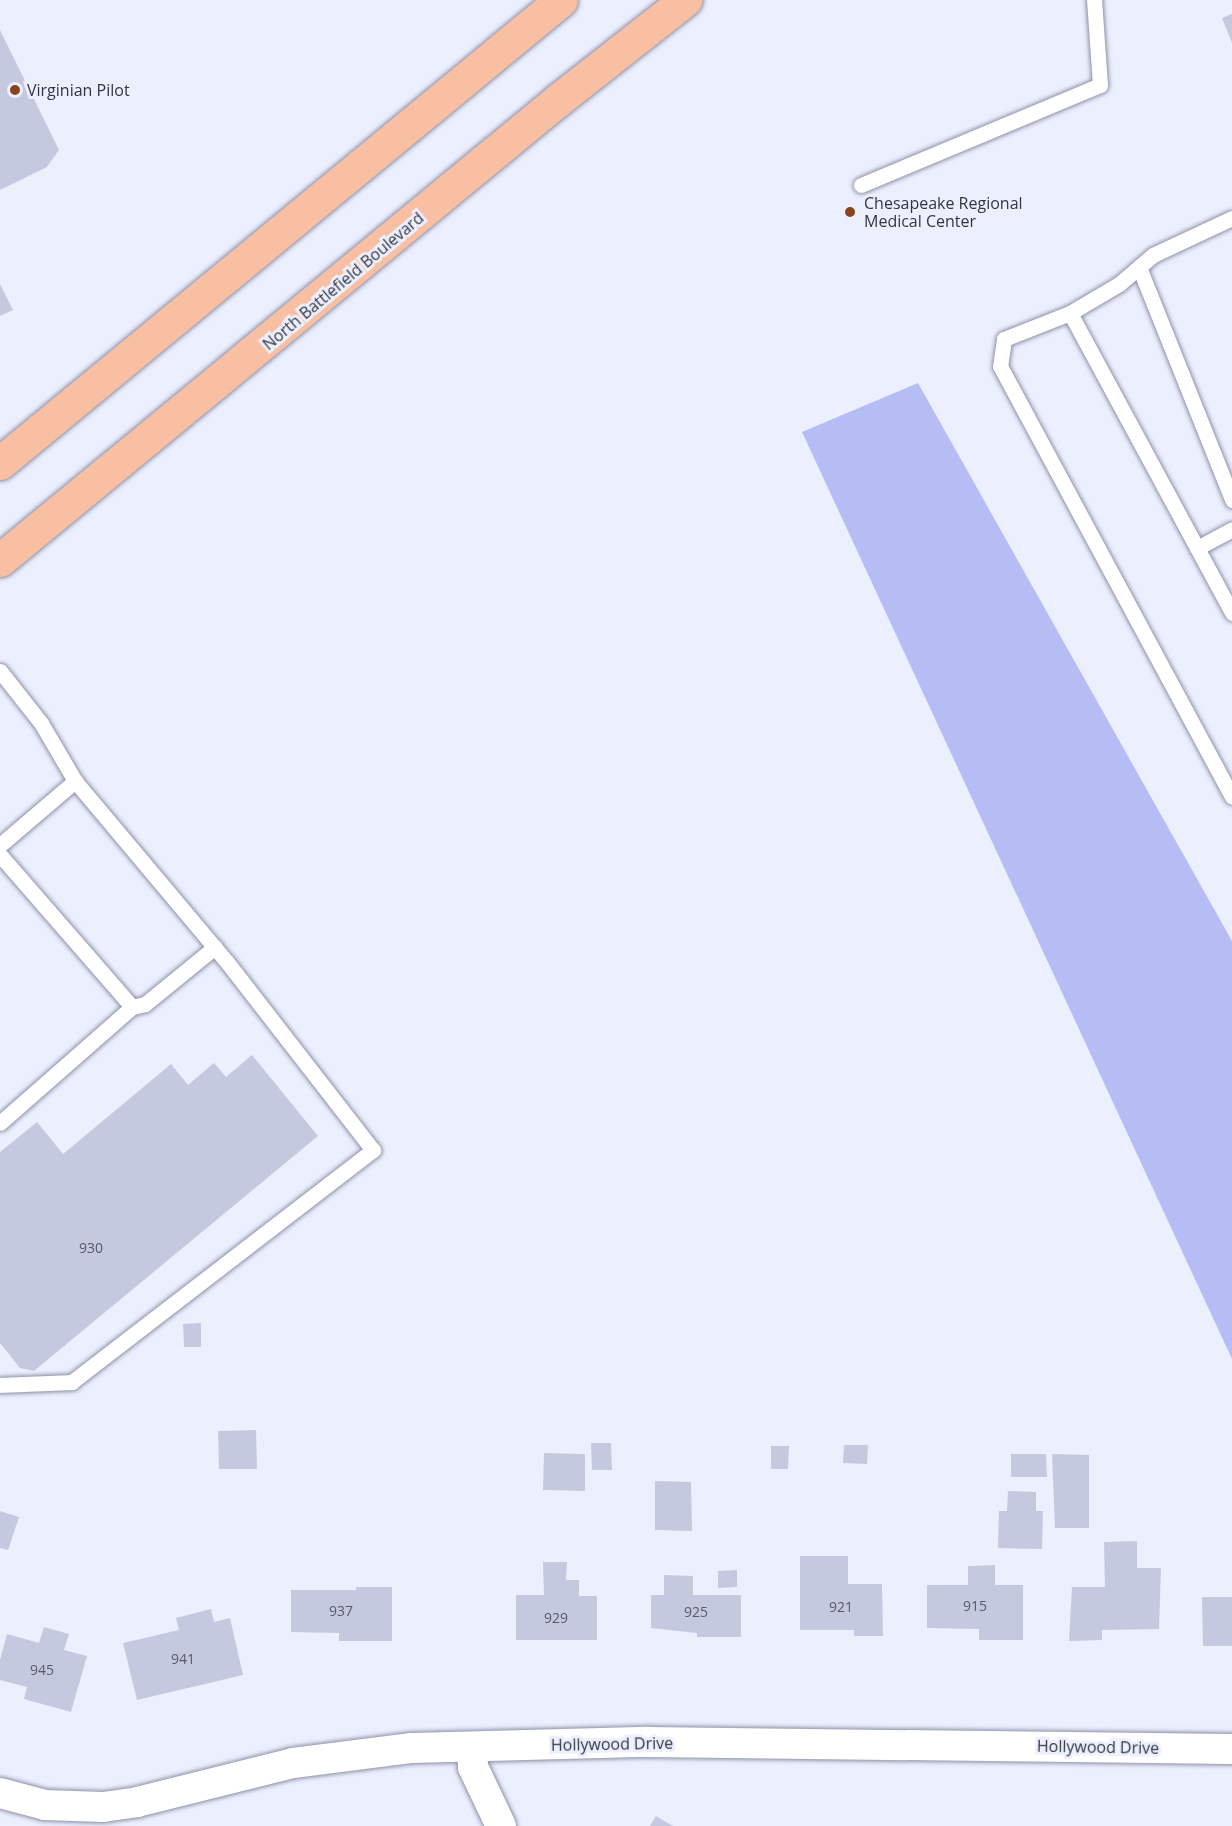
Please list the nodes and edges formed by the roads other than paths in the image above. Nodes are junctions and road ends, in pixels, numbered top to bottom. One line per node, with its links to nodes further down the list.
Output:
1 (561, 0): 8 (main road)
2 (685, 0): 12 (main road, North Battlefield Boulevard)
3 (1094, 0): 4 (lane)
4 (861, 185)
5 (1232, 218): 6 (lane)
6 (1139, 267): 7 (lane); 9 (lane)
7 (1070, 314): 11 (lane); 16 (lane)
8 (0, 463)
9 (1232, 500)
10 (1232, 530): 11 (lane)
11 (1197, 548): 13 (lane)
12 (0, 560)
13 (1232, 613)
14 (0, 671): 15 (lane)
15 (75, 781): 17 (lane); 19 (lane)
16 (1232, 796)
17 (0, 845)
18 (0, 855): 20 (lane)
19 (215, 947): 20 (lane); 22 (lane)
20 (132, 1007): 21 (lane)
21 (0, 1123)
22 (0, 1385)
23 (472, 1747): 24 (street, Hollywood Drive); 25 (street, Hollywood Drive); 26 (street)
24 (1232, 1749)
25 (0, 1793)
26 (501, 1826)

